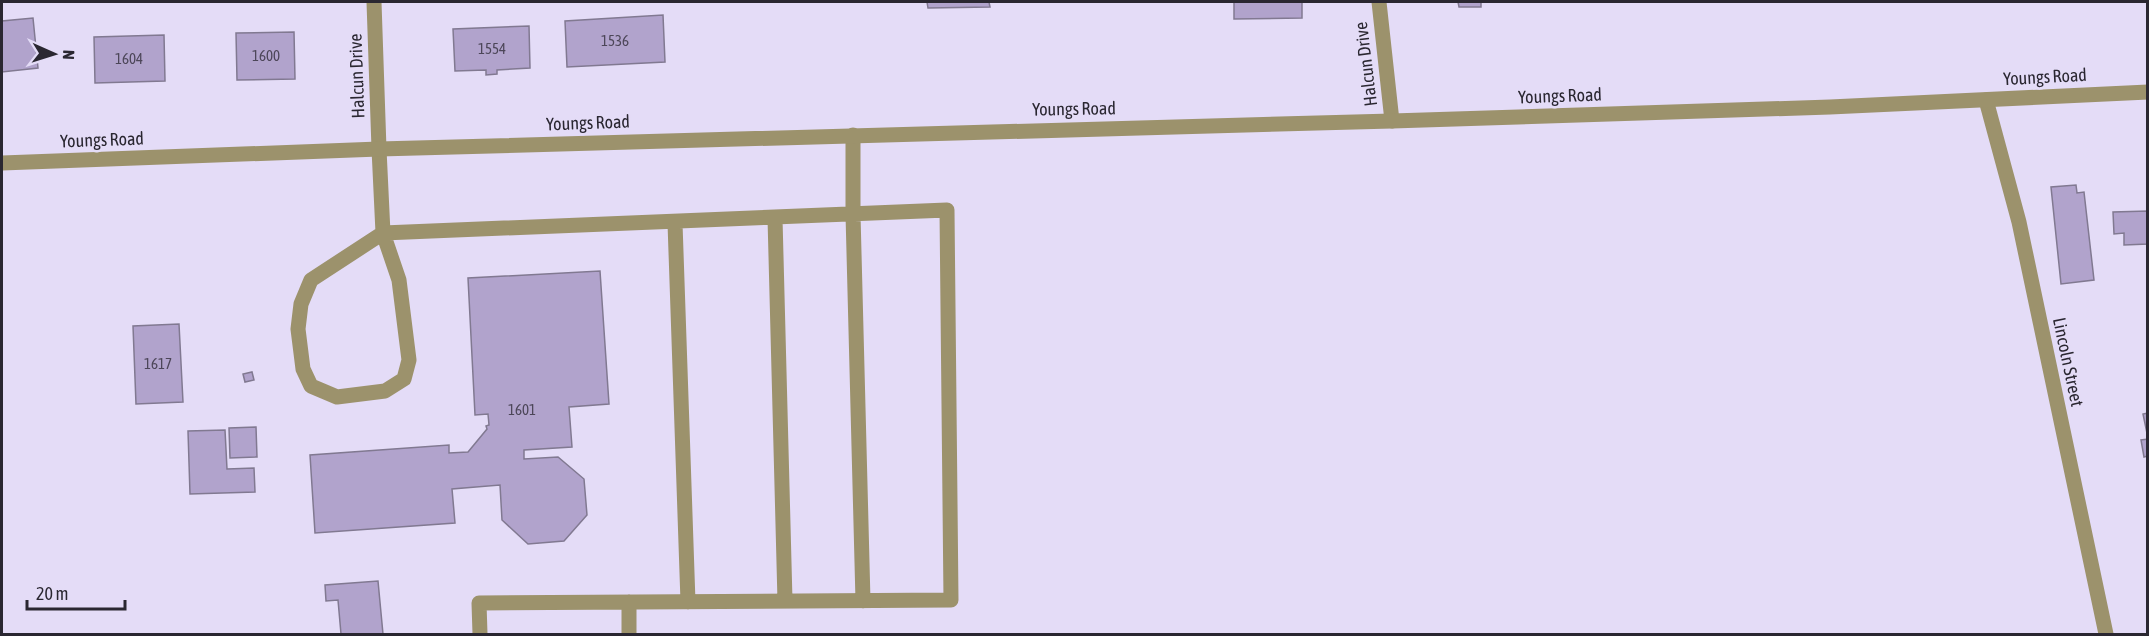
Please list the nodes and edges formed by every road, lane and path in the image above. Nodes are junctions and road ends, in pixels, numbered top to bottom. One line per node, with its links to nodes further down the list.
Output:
1 (374, 2): 7 (street, Halcun Drive)
2 (1378, 2): 5 (street, Halcun Drive)
3 (2148, 92): 4 (street, Youngs Road)
4 (1986, 100): 5 (street, Youngs Road); 19 (street, Lincoln Street)
5 (1392, 121): 6 (street, Youngs Road)
6 (853, 135): 7 (street, Youngs Road); 9 (street)
7 (378, 149): 8 (street, Youngs Road); 12 (street, Halcun Drive)
8 (2, 163)
9 (853, 214): 10 (street); 13 (street); 13 (street)
10 (776, 218): 11 (street); 16 (street)
11 (675, 223): 12 (street); 15 (street)
12 (383, 233): 12 (street, Halcun Drive)
13 (863, 601): 16 (street)
14 (629, 602): 15 (street); 17 (street); 18 (street)
15 (688, 602): 16 (street)
16 (785, 602)
17 (480, 634)
18 (629, 634)
19 (2106, 634)

